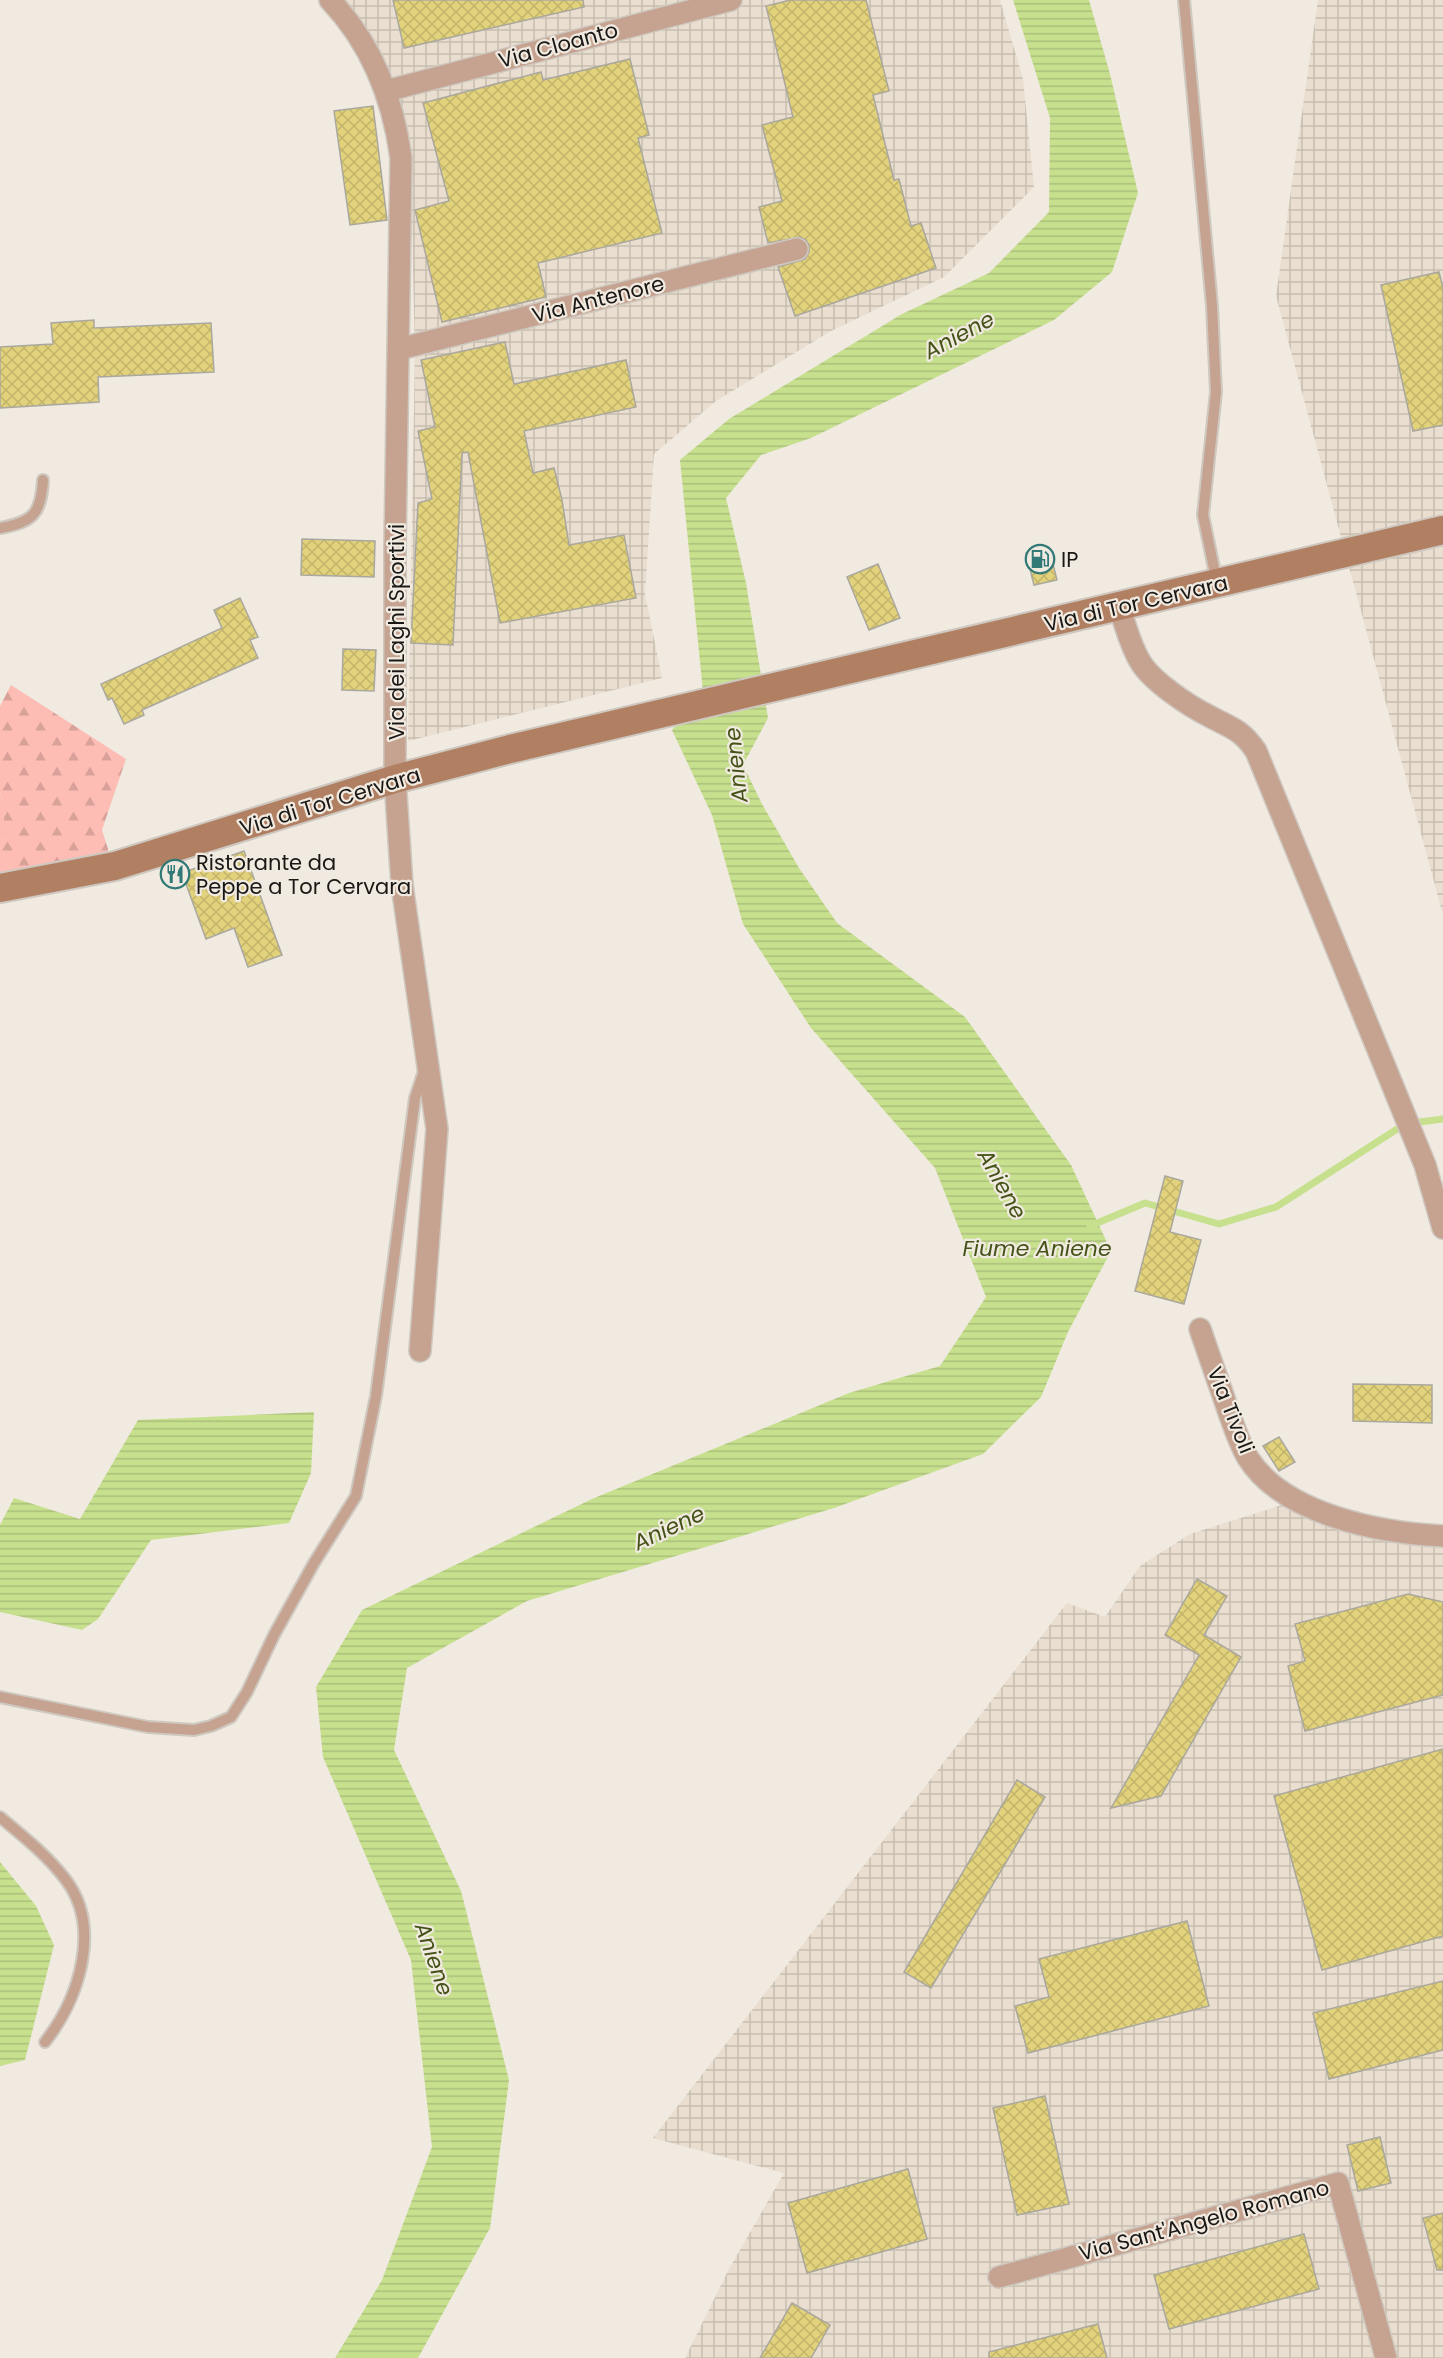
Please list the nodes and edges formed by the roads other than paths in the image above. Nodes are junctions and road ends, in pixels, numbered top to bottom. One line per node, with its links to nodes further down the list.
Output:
1 (330, 0): 4 (street, Via dei Laghi Sportivi)
2 (730, 0): 4 (street, Via Cloanto)
3 (1184, 0): 10 (lane)
4 (386, 91): 6 (street, Via dei Laghi Sportivi)
5 (797, 249): 6 (street, Via Antenore)
6 (399, 350): 12 (street, Via dei Laghi Sportivi)
7 (43, 480): 8 (lane)
8 (0, 528)
9 (1443, 530): 10 (street, Via di Tor Cervara)
10 (1217, 584): 11 (street, Via di Tor Cervara)
11 (1119, 607): 12 (street, Via di Tor Cervara); 15 (street)
12 (395, 779): 13 (street, Via di Tor Cervara); 14 (street, Via dei Laghi Sportivi)
13 (0, 888)
14 (426, 1065): 17 (street, Via dei Laghi Sportivi); 19 (lane)
15 (1443, 1228)
16 (1200, 1329): 18 (street, Via Tivoli)
17 (420, 1351)
18 (1443, 1536)
19 (0, 1697)
20 (0, 1816): 21 (lane)
21 (45, 2042)
22 (999, 2277): 23 (street, Via Sant'Angelo Romano)
23 (1386, 2358)

